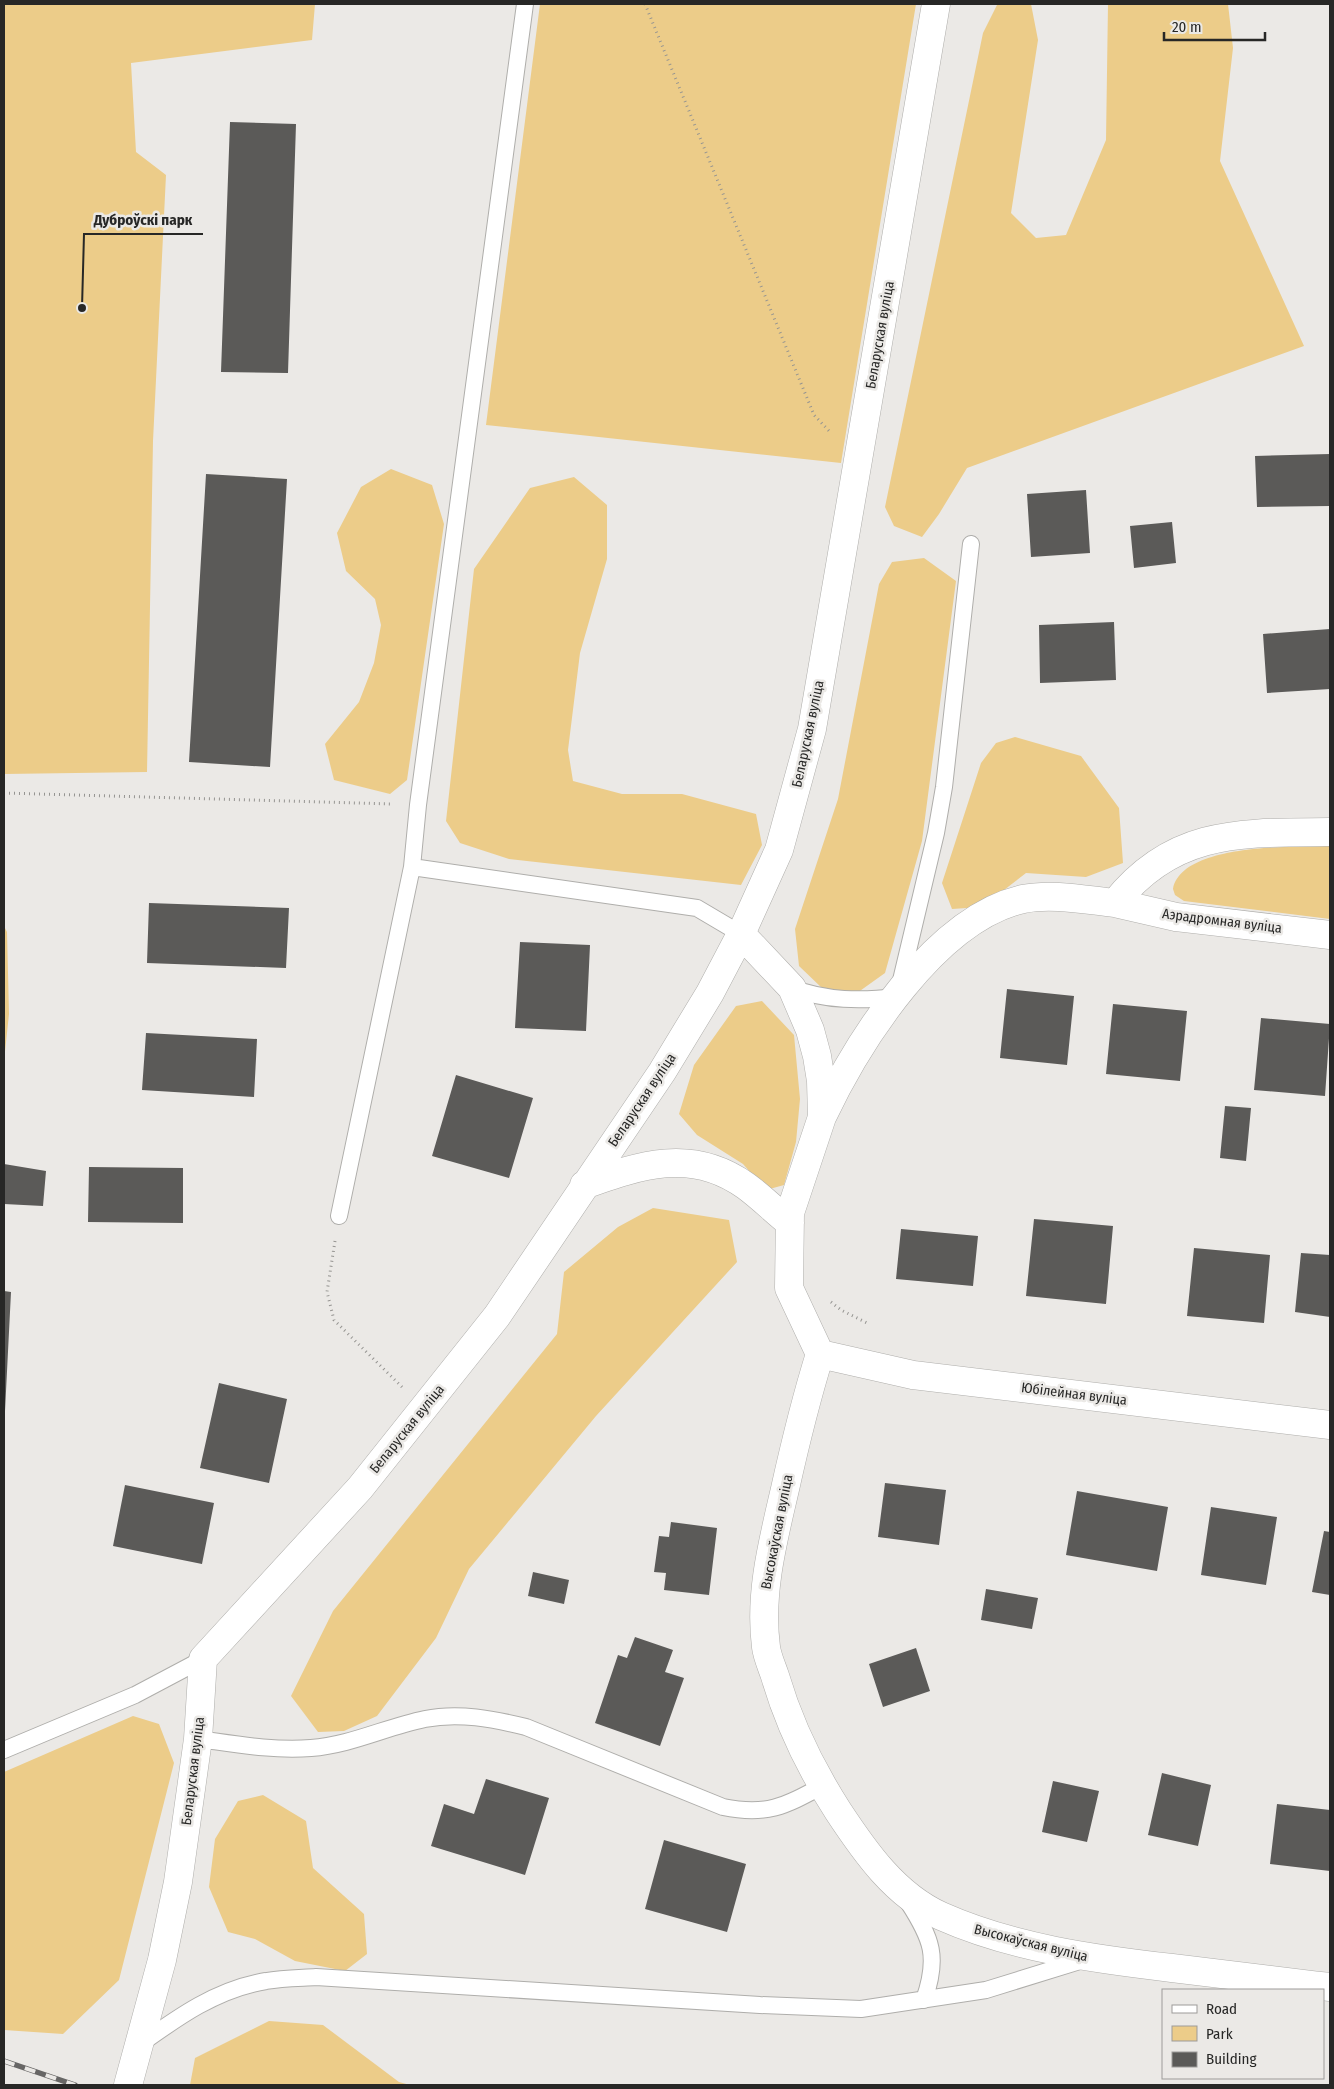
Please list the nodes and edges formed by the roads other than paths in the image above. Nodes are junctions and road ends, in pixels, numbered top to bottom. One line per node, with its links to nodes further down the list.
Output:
1 (524, 4): 5 (lane)
2 (936, 4): 7 (street, Беларуская вуліца)
3 (971, 544): 10 (lane)
4 (1330, 832): 6 (street)
5 (412, 868): 7 (lane); 13 (lane)
6 (1115, 903): 8 (street, Аэрадромная вуліца); 10 (street, Аэрадромная вуліца)
7 (741, 934): 9 (street); 12 (street, Беларуская вуліца)
8 (1330, 935)
9 (792, 988): 10 (lane); 11 (street)
10 (896, 996): 11 (street, Аэрадромная вуліца)
11 (822, 1117): 14 (street)
12 (584, 1186): 14 (street); 17 (street, Беларуская вуліца)
13 (339, 1216)
14 (790, 1223): 15 (street)
15 (820, 1354): 16 (street, Юбілейная вуліца); 20 (street, Высокаўская вуліца)
16 (1330, 1425)
17 (203, 1659): 18 (street, Беларуская вуліца); 19 (lane)
18 (198, 1739): 20 (lane); 25 (street, Беларуская вуліца)
19 (4, 1750)
20 (822, 1786): 21 (street, Высокаўская вуліца)
21 (902, 1892): 22 (street, Высокаўская вуліца); 24 (lane)
22 (1090, 1958): 23 (street, Высокаўская вуліца); 24 (lane)
23 (1330, 1987)
24 (924, 2000): 25 (lane)
25 (140, 2045): 26 (street, Беларуская вуліца)
26 (128, 2085)

